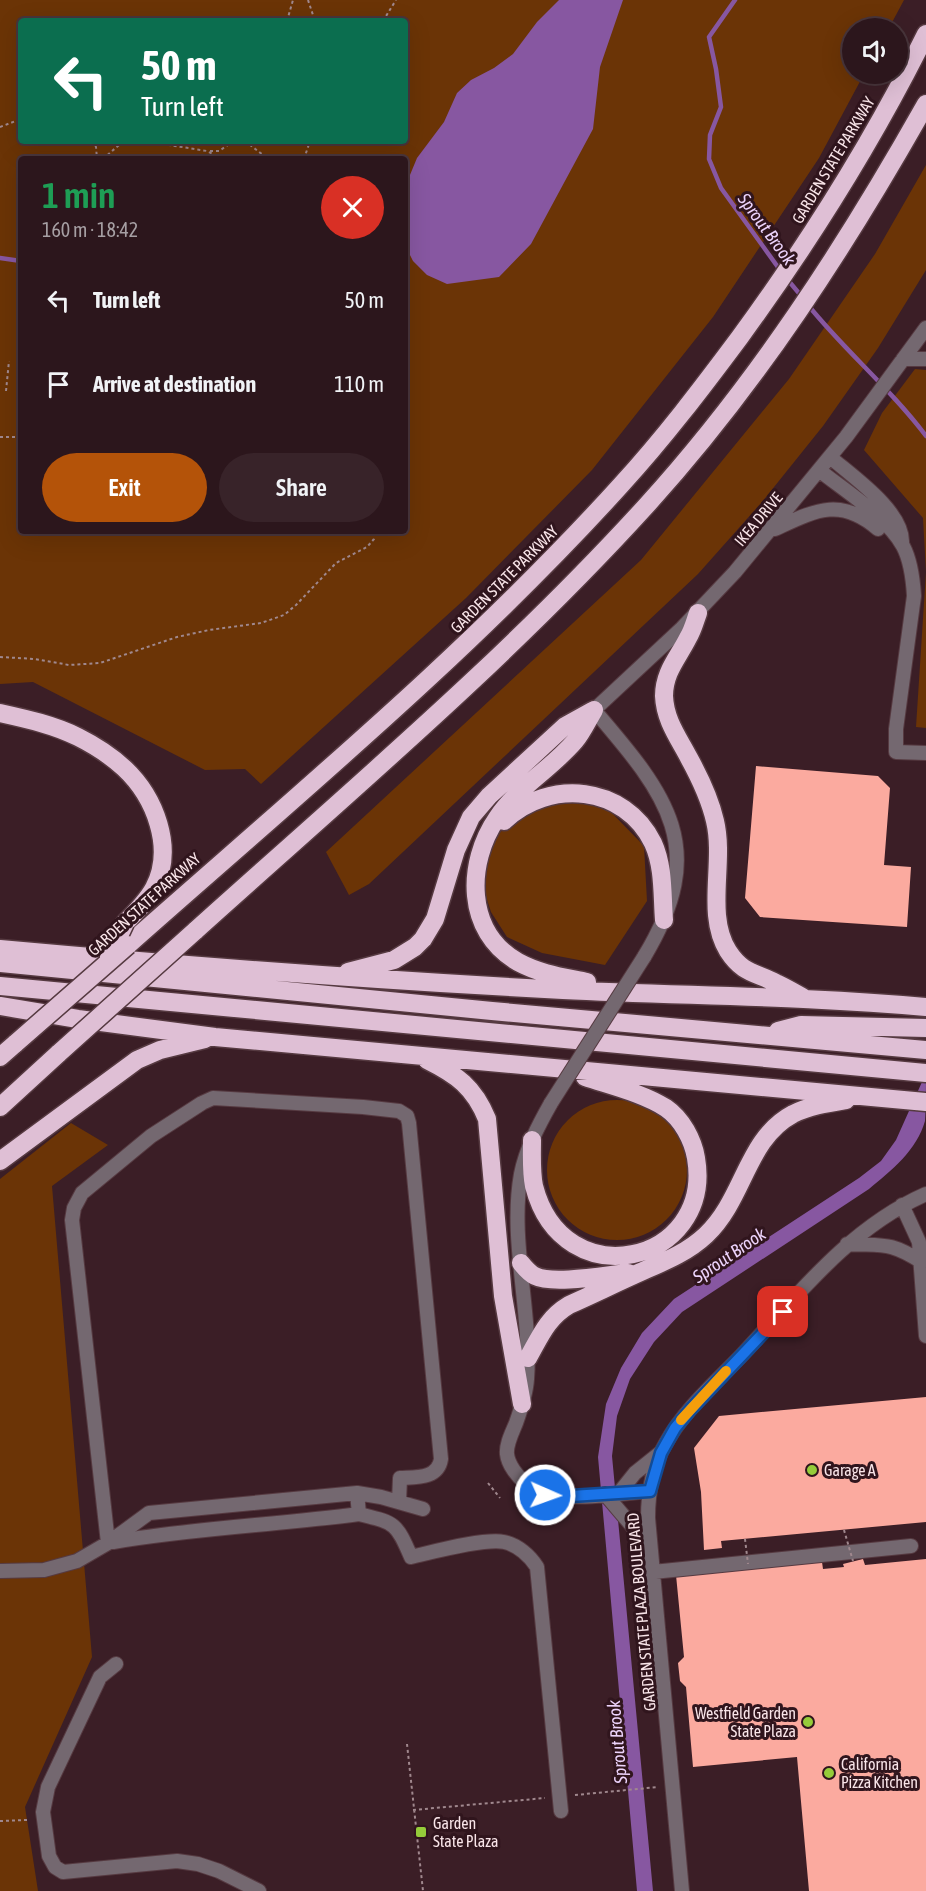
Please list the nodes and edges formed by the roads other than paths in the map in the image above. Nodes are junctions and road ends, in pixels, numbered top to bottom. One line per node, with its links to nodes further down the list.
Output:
1 (926, 34): 21 (highway, GARDEN STATE PARKWAY, bridge)
2 (926, 104): 38 (highway, bridge)
3 (926, 328): 4 (street, IKEA DRIVE)
4 (921, 346): 5 (street, IKEA DRIVE)
5 (903, 359): 6 (street); 7 (street, IKEA DRIVE)
6 (926, 359)
7 (830, 457): 8 (street, IKEA DRIVE); 10 (street)
8 (819, 470): 9 (street, IKEA DRIVE); 10 (street)
9 (770, 531): 10 (street); 11 (street, IKEA DRIVE)
10 (902, 545): 14 (street)
11 (698, 612): 12 (street, IKEA DRIVE); 25 (highway)
12 (594, 710): 15 (highway); 16 (street); 22 (highway)
13 (0, 713): 21 (highway, bridge)
14 (925, 753)
15 (484, 841): 16 (highway); 24 (highway)
16 (664, 920): 39 (street, bridge)
17 (0, 941): 19 (highway)
18 (0, 949): 19 (highway)
19 (25, 951): 22 (highway)
20 (0, 963): 29 (highway)
21 (105, 966): 33 (highway, GARDEN STATE PARKWAY, bridge)
22 (327, 977): 24 (highway)
23 (0, 986): 35 (highway)
24 (648, 994): 25 (highway)
25 (807, 1000): 27 (highway)
26 (0, 1006): 30 (highway)
27 (926, 1007)
28 (926, 1028): 29 (highway)
29 (762, 1034): 31 (highway)
30 (215, 1037): 32 (highway); 40 (highway)
31 (926, 1050)
32 (417, 1056): 34 (highway); 49 (highway)
33 (0, 1057)
34 (549, 1066): 36 (highway); 39 (highway)
35 (926, 1073)
36 (871, 1097): 37 (highway); 46 (highway)
37 (926, 1102)
38 (0, 1107)
39 (532, 1140): 45 (street)
40 (0, 1161)
41 (926, 1194): 42 (street, GARDEN STATE PLAZA BOULEVARD)
42 (902, 1205): 43 (street, GARDEN STATE PLAZA BOULEVARD); 44 (street)
43 (847, 1244): 44 (street); 50 (street, GARDEN STATE PLAZA BOULEVARD)
44 (922, 1262): 47 (street)
45 (521, 1263): 46 (highway); 48 (street)
46 (642, 1271): 48 (highway)
47 (926, 1336)
48 (528, 1358): 49 (street)
49 (522, 1404): 53 (street)
50 (661, 1453): 51 (street, GARDEN STATE PLAZA BOULEVARD); 53 (street)
51 (650, 1491): 53 (street); 59 (street, GARDEN STATE PLAZA BOULEVARD)
52 (357, 1493): 54 (street); 56 (street); 57 (street)
53 (612, 1493): 59 (street)
54 (399, 1502): 55 (street); 57 (street)
55 (423, 1509)
56 (359, 1514): 57 (street); 63 (street)
57 (108, 1543): 60 (street)
58 (911, 1546): 61 (street)
59 (651, 1547): 61 (street, GARDEN STATE PLAZA BOULEVARD)
60 (0, 1571)
61 (653, 1572): 65 (street, GARDEN STATE PLAZA BOULEVARD)
62 (116, 1664): 64 (street)
63 (561, 1811)
64 (260, 1891)
65 (682, 1891)

